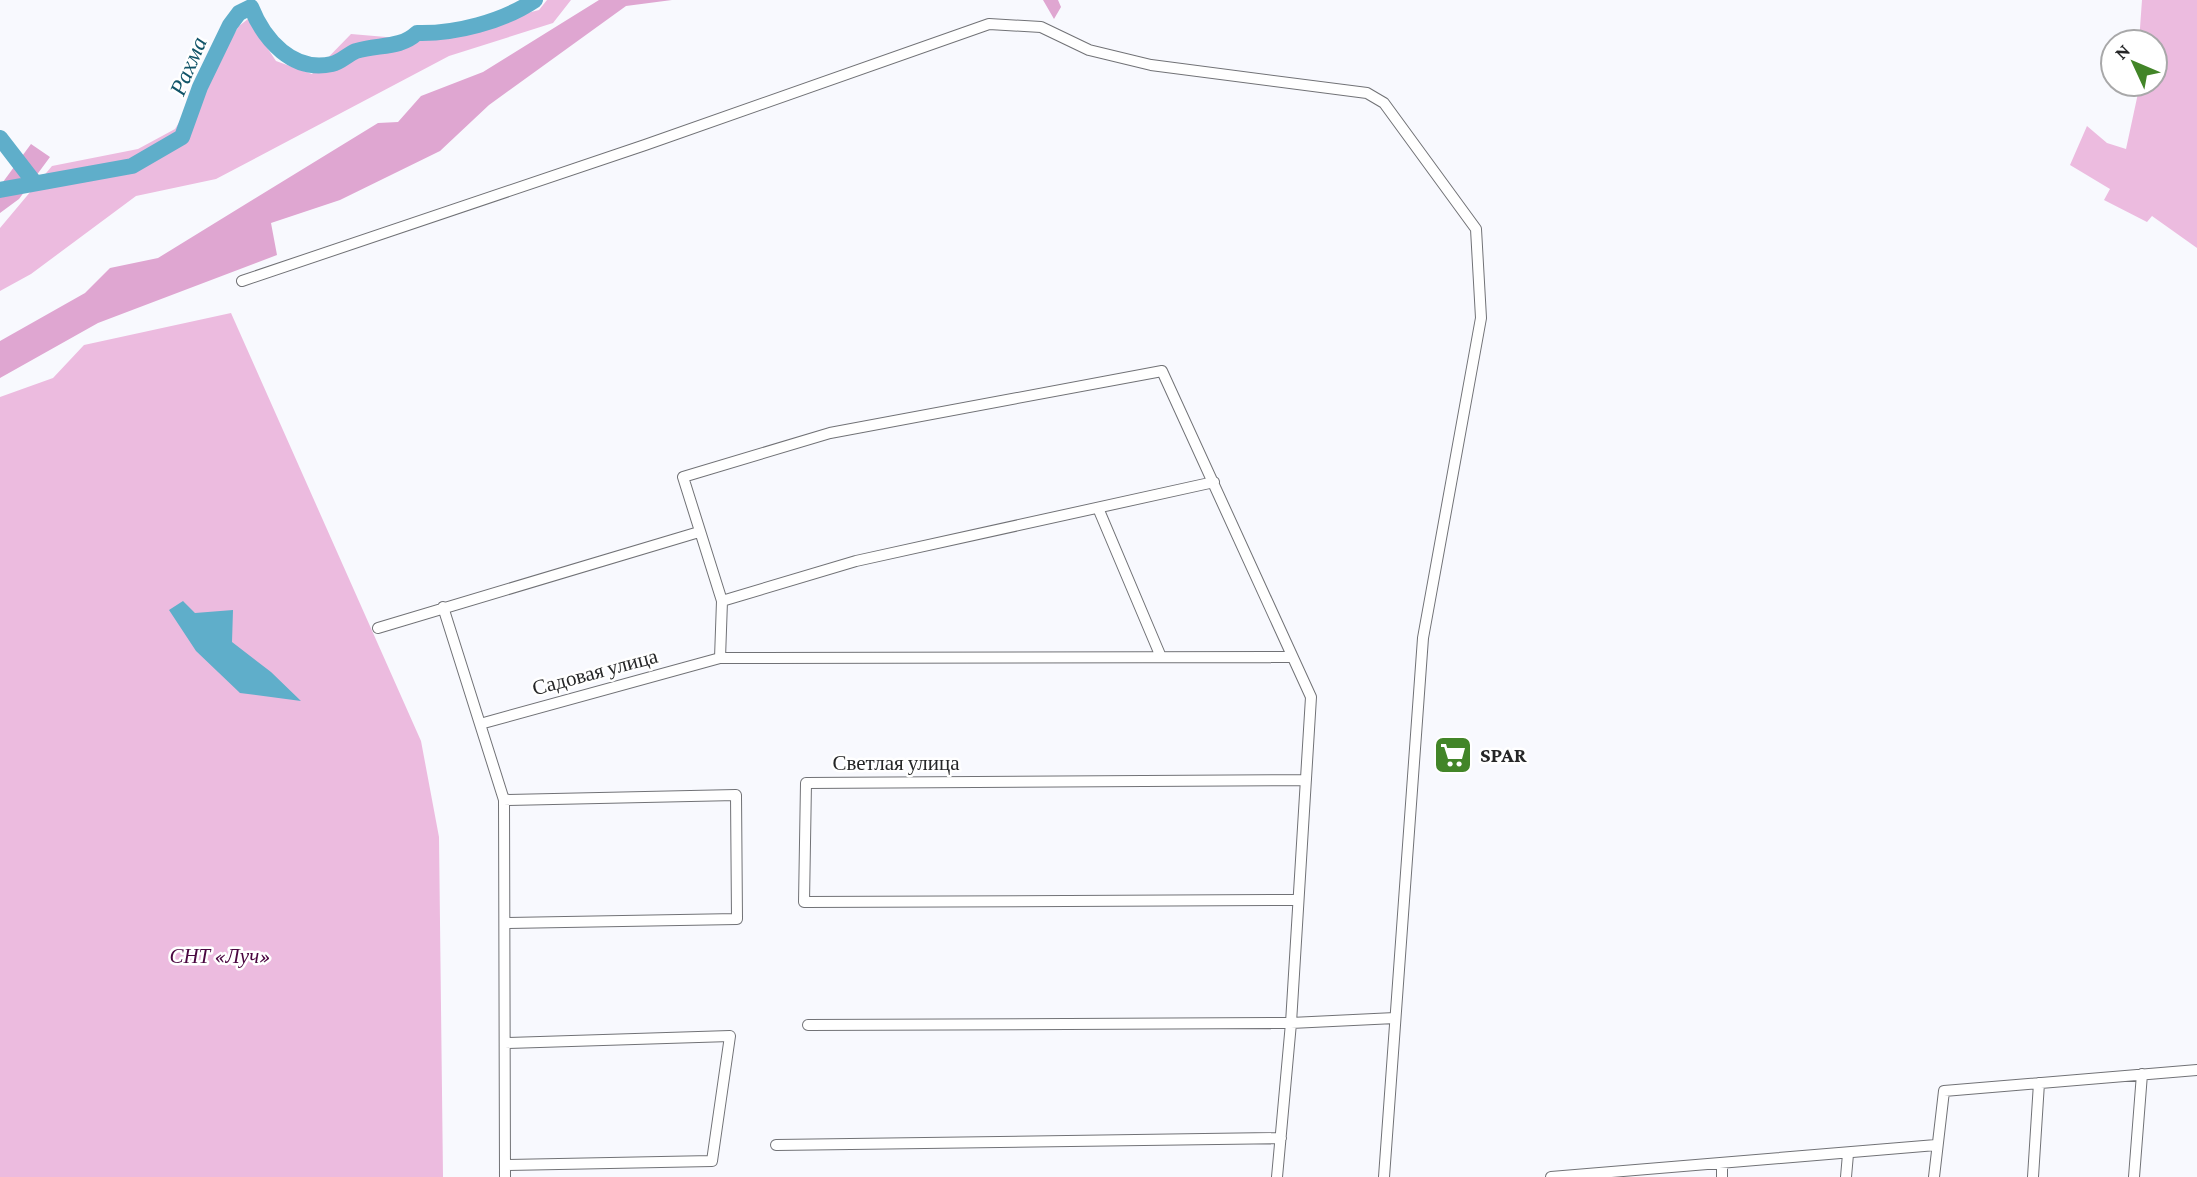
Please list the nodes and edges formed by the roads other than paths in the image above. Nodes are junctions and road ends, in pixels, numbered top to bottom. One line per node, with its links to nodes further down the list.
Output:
1 (242, 281): 16 (street)
2 (1214, 482): 3 (street); 4 (street); 9 (street)
3 (1098, 508): 5 (street); 8 (street)
4 (699, 532): 5 (street); 6 (street)
5 (722, 601): 10 (street)
6 (443, 607): 7 (street); 11 (street)
7 (378, 628)
8 (1161, 657): 9 (street); 10 (street)
9 (1292, 657): 12 (street)
10 (720, 658): 11 (street, Садовая улица)
11 (480, 724): 13 (street)
12 (1306, 780): 14 (street); 14 (street, Светлая улица)
13 (504, 800): 15 (street); 15 (street)
14 (1298, 900): 17 (street)
15 (505, 923): 19 (street)
16 (1395, 1018): 17 (street); 31 (street)
17 (1291, 1023): 18 (street); 23 (street)
18 (808, 1025)
19 (505, 1043): 28 (street); 28 (street)
20 (2197, 1070): 21 (street)
21 (2142, 1074): 22 (street); 38 (street)
22 (2039, 1083): 25 (street); 37 (street)
23 (1281, 1139): 24 (street); 30 (street)
24 (776, 1145)
25 (1936, 1145): 26 (street); 36 (street)
26 (1848, 1154): 27 (street); 35 (street)
27 (1722, 1163): 29 (street); 34 (street)
28 (505, 1171)
29 (1599, 1175): 33 (street)
30 (1277, 1177)
31 (1384, 1177): 32 (street)
32 (1392, 1177)
33 (1551, 1177)
34 (1722, 1177)
35 (1846, 1177)
36 (1934, 1177)
37 (2033, 1177)
38 (2134, 1177)

